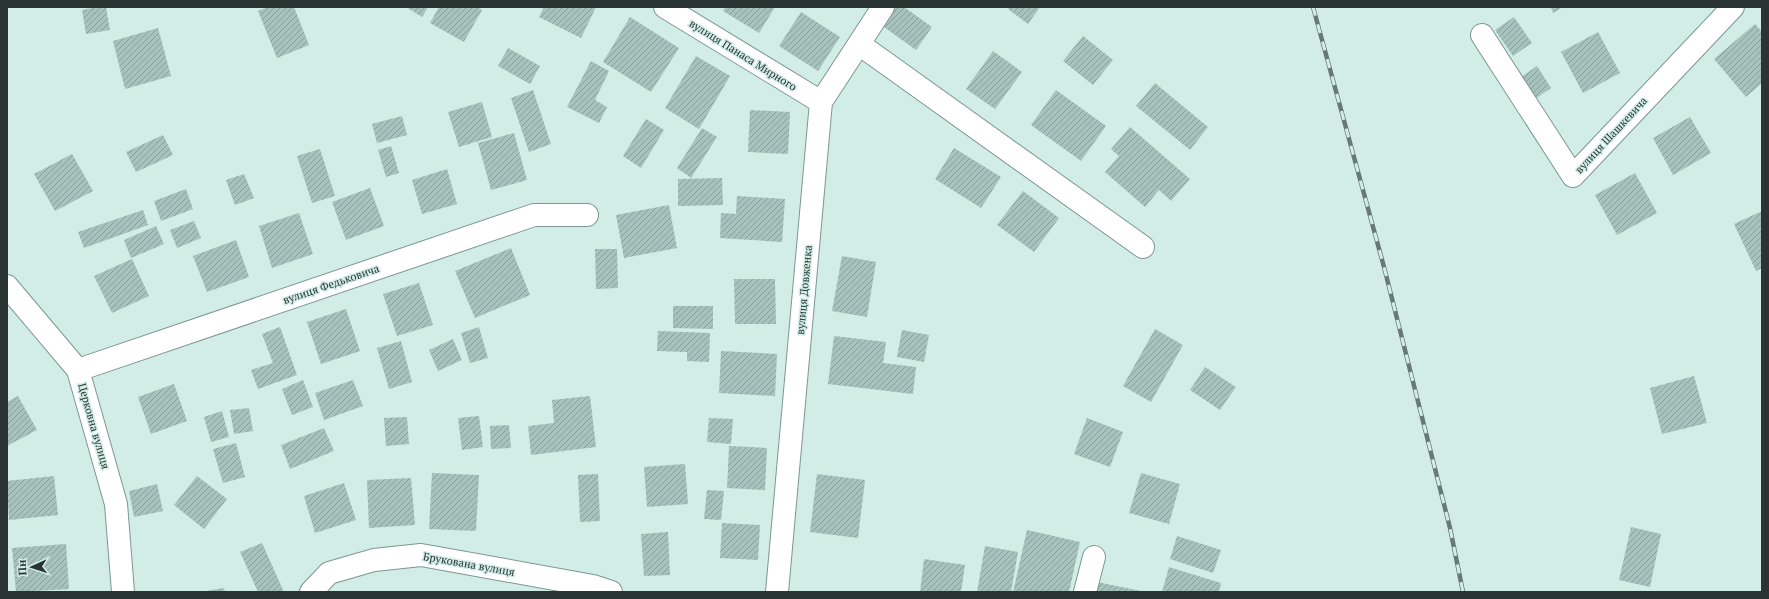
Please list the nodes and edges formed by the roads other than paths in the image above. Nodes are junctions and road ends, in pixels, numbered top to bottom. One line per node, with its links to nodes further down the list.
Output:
1 (666, 7): 6 (street, вулиця Панаса Мирного)
2 (883, 7): 5 (street, вулиця Довженка)
3 (1733, 7): 4 (street, вулиця Шашкевича)
4 (1482, 35)
5 (859, 44): 6 (street, вулиця Довженка); 8 (street)
6 (821, 102): 15 (street, вулиця Довженка)
7 (586, 215): 10 (street, вулиця Федьковича)
8 (1143, 247)
9 (7, 286): 10 (street, Церковна вулиця)
10 (78, 370): 12 (street, Церковна вулиця)
11 (1094, 556): 16 (street)
12 (123, 592)
13 (311, 592): 14 (street, Брукована вулиця)
14 (611, 592)
15 (777, 592)
16 (1086, 592)

